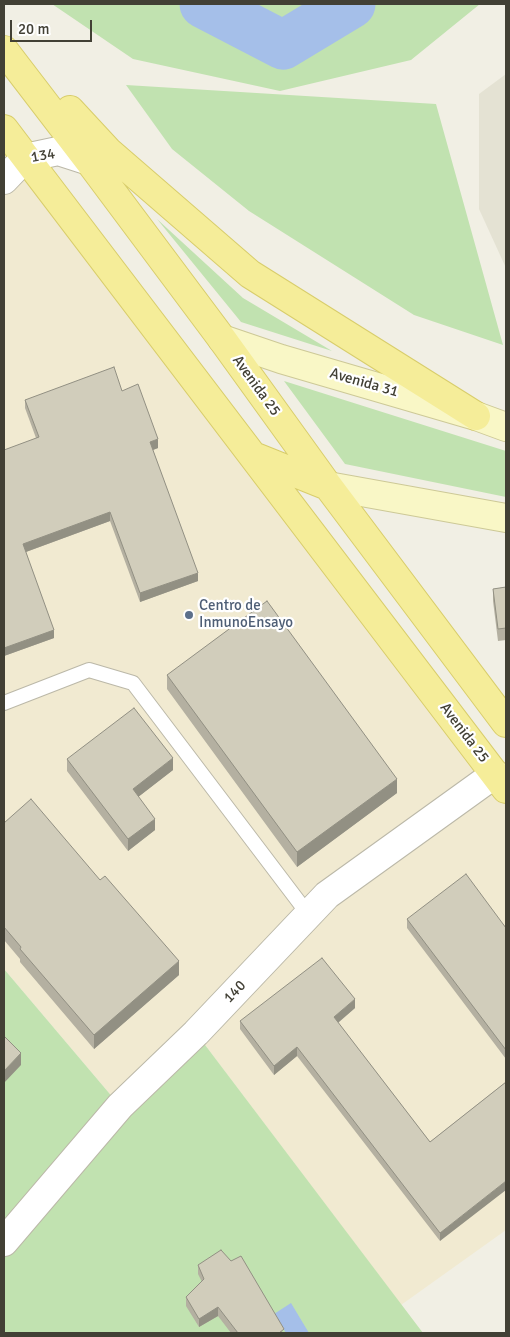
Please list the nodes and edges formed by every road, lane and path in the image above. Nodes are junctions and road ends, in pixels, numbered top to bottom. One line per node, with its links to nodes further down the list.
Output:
1 (4, 39): 8 (main road)
2 (4, 50): 5 (main road, Avenida 25)
3 (4, 129): 4 (main road, Avenida 25)
4 (25, 158): 5 (street, 134); 6 (street, 134); 10 (main road, Avenida 25)
5 (89, 161): 7 (main road, Avenida 25)
6 (4, 180)
7 (222, 339): 8 (main road, Avenida 31); 11 (main road, Avenida 25)
8 (476, 416): 9 (main road, Avenida 31)
9 (506, 427)
10 (253, 456): 11 (main road); 15 (main road, Avenida 25)
11 (328, 486): 12 (main road); 14 (main road, Avenida 25)
12 (506, 518)
13 (4, 703): 16 (lane)
14 (506, 723)
15 (501, 781): 16 (street, 140)
16 (308, 914): 17 (street, 140)
17 (4, 1242)

